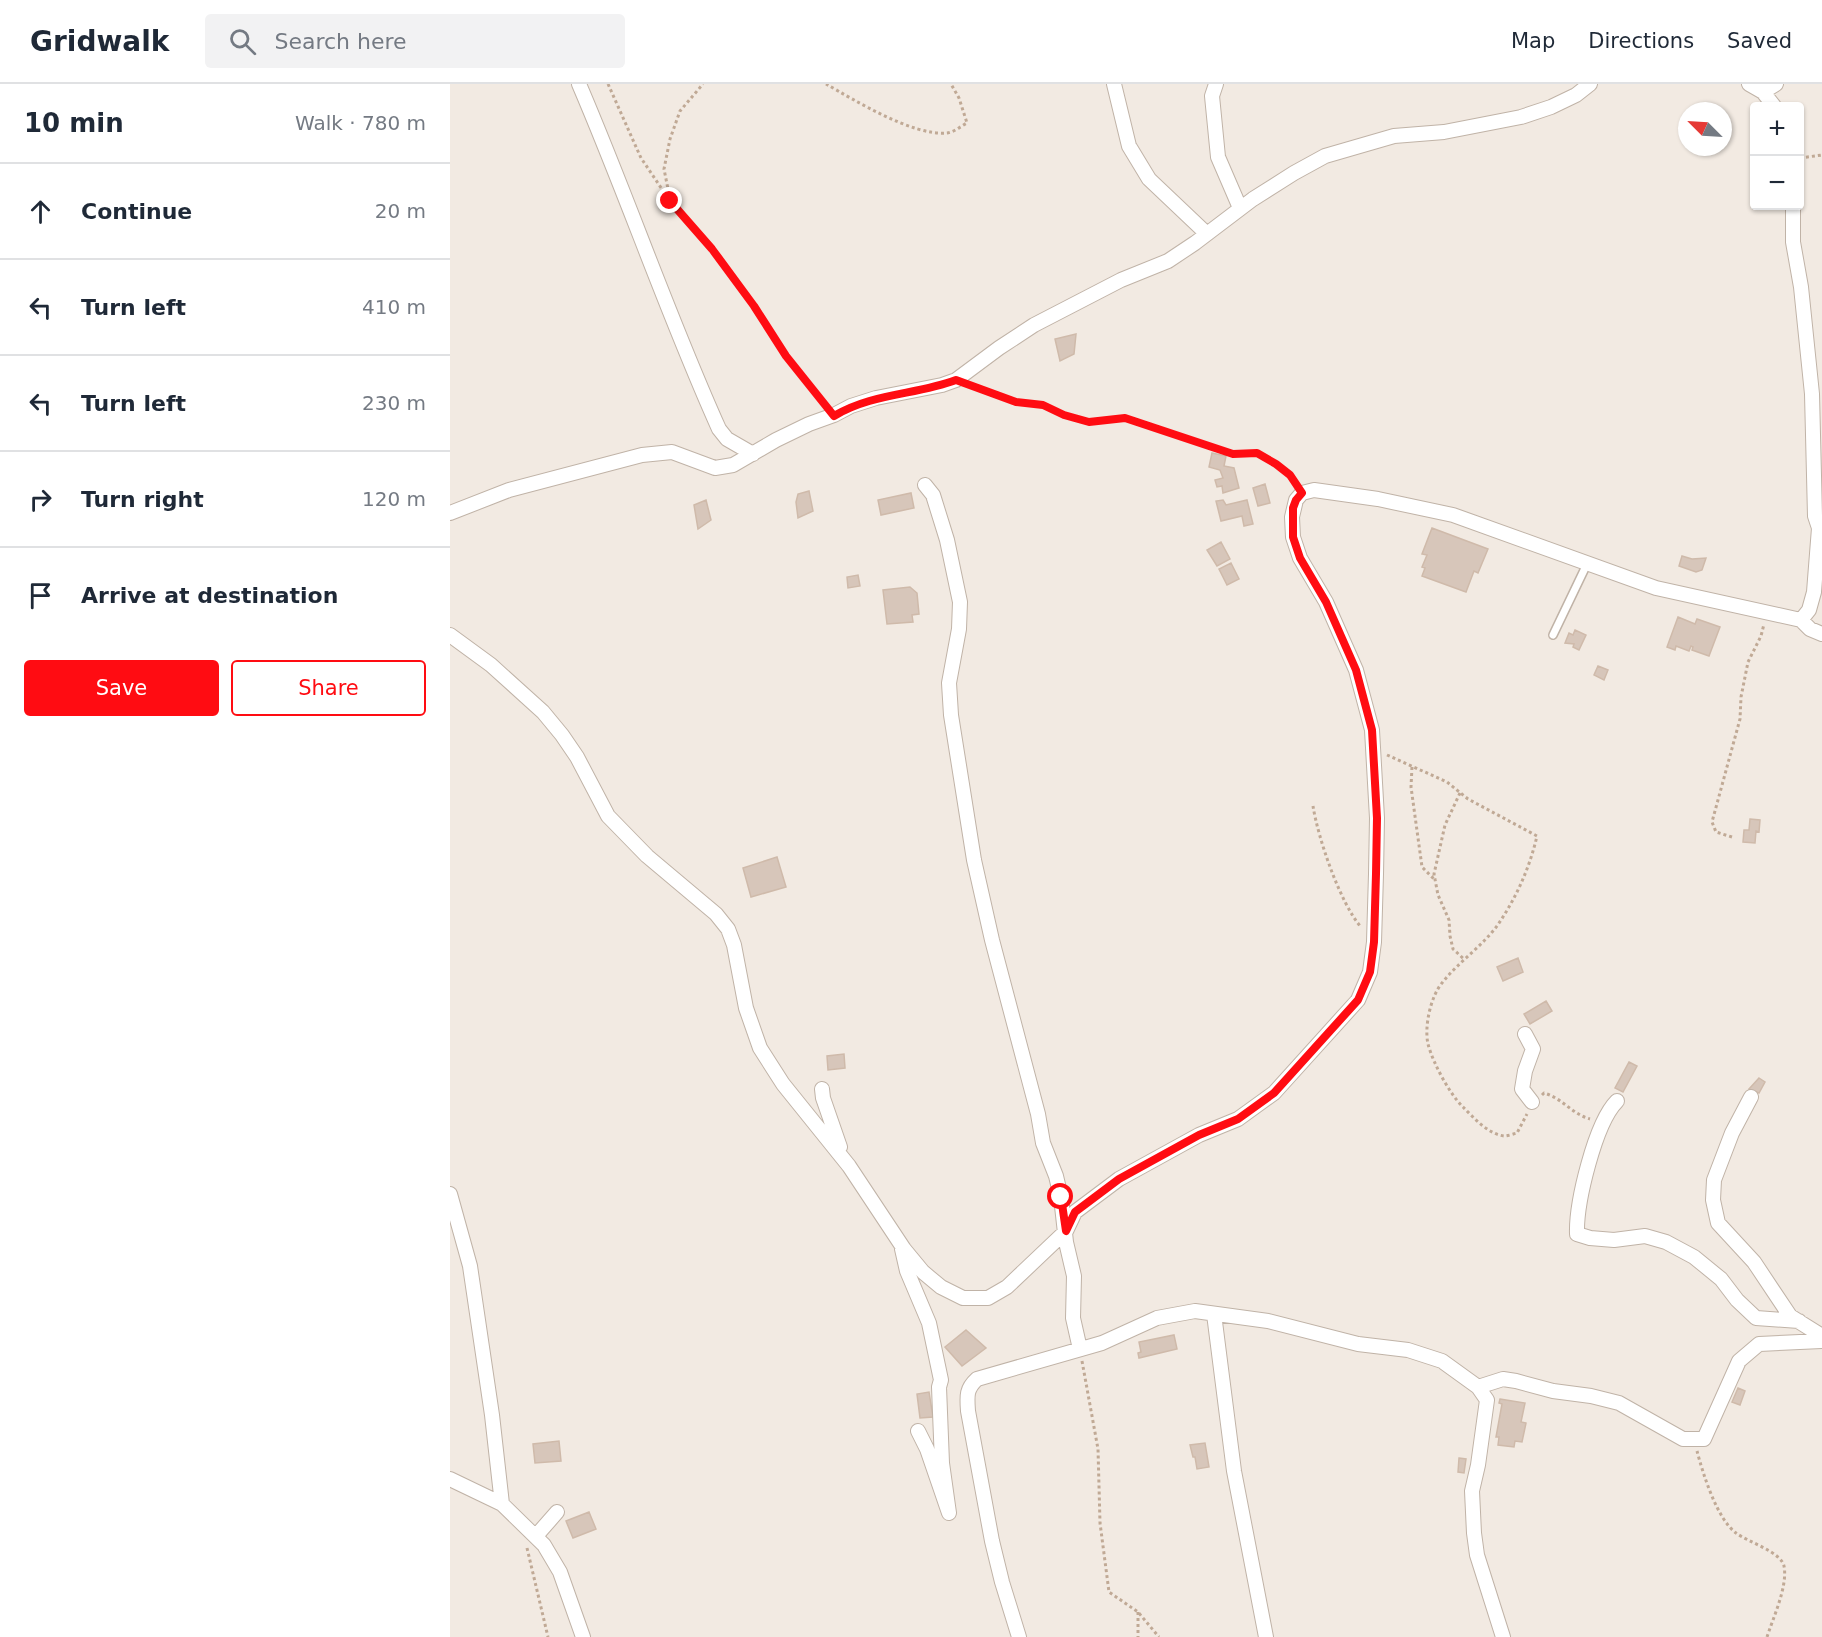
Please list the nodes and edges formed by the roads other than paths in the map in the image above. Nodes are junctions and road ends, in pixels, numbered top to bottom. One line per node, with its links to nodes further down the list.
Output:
1 (579, 84): 12 (street)
2 (1114, 84): 11 (street)
3 (1216, 84): 9 (street)
4 (1590, 84): 9 (street)
5 (1749, 84): 7 (street)
6 (1776, 84): 7 (street)
7 (1763, 92): 8 (street)
8 (1771, 102)
9 (1240, 208): 11 (street)
10 (1793, 210): 15 (street)
11 (1207, 234): 12 (street)
12 (753, 454): 14 (street)
13 (925, 485): 28 (street)
14 (450, 513)
15 (1818, 516): 17 (street)
16 (1587, 564): 17 (street); 20 (lane); 28 (street)
17 (1801, 620): 18 (street)
18 (1822, 634)
19 (450, 635): 26 (street)
20 (1553, 635)
21 (1526, 1034): 25 (street)
22 (822, 1089): 26 (street)
23 (1751, 1097): 31 (street)
24 (1617, 1101): 31 (street)
25 (1532, 1102)
26 (849, 1166): 29 (street)
27 (450, 1194): 38 (street)
28 (1066, 1231): 29 (street); 34 (street)
29 (901, 1245): 36 (street)
30 (1214, 1314): 34 (street); 35 (street); 43 (street)
31 (1799, 1321): 32 (street)
32 (1822, 1336)
33 (1822, 1341): 35 (street)
34 (1080, 1349): 42 (street)
35 (1478, 1387): 44 (street)
36 (918, 1431)
37 (450, 1479): 38 (street)
38 (502, 1504): 40 (street)
39 (557, 1512): 40 (street)
40 (531, 1541): 41 (street)
41 (583, 1637)
42 (1019, 1637)
43 (1266, 1637)
44 (1503, 1637)

